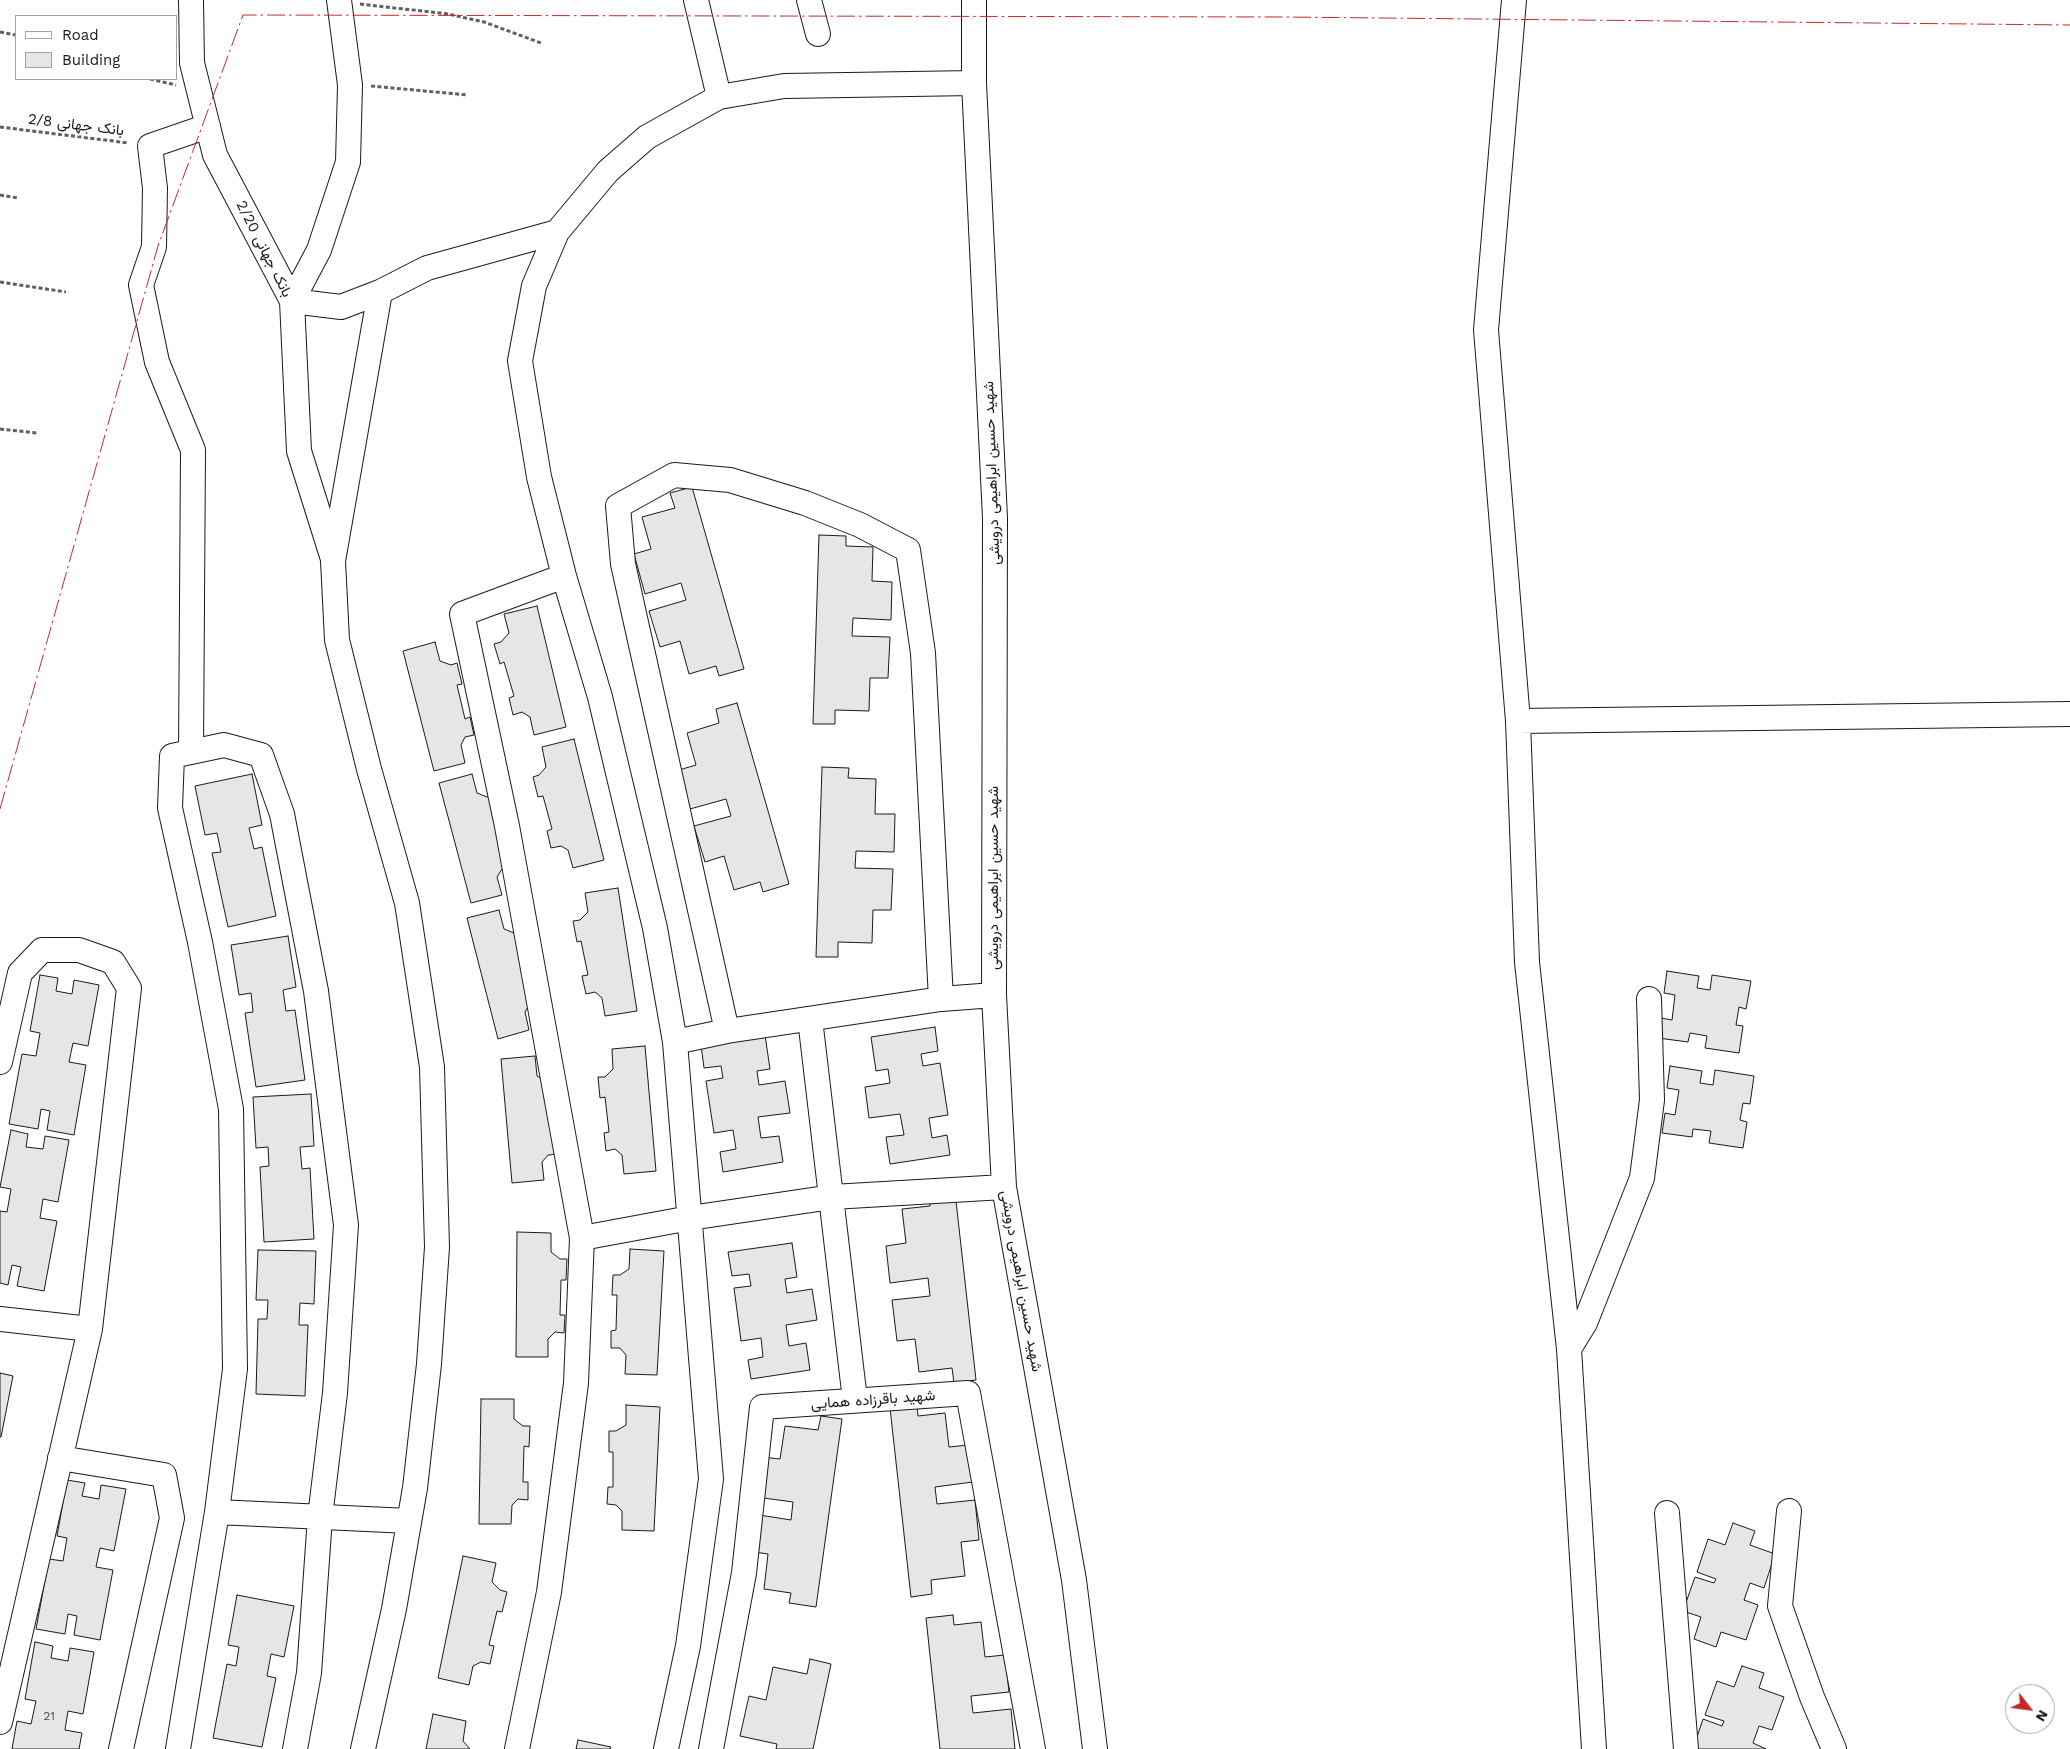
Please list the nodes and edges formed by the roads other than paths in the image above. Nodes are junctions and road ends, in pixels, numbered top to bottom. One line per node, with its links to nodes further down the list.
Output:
1 (191, 0): 9 (street, بانک جهانی 2/20)
2 (205, 0): 9 (street)
3 (696, 0): 11 (street)
4 (810, 0): 8 (street)
5 (974, 0): 10 (street, شهید حسین ابراهیمی درویشی)
6 (1514, 0): 19 (street)
7 (340, 1): 15 (street)
8 (818, 34)
9 (191, 39): 12 (street, بانک جهانی 2/20)
10 (974, 83): 11 (street); 21 (street, شهید حسین ابراهیمی درویشی)
11 (719, 97): 13 (street)
12 (208, 126): 15 (street, بانک جهانی 2/20); 20 (street)
13 (557, 232): 14 (street); 17 (street)
14 (380, 292): 15 (street); 16 (street)
15 (292, 301): 16 (street, بانک جهانی 2/20)
16 (333, 561): 41 (street)
17 (564, 576): 26 (street); 31 (street)
18 (2070, 714): 19 (street)
19 (1518, 721): 34 (street)
20 (191, 752): 38 (street); 40 (street)
21 (994, 996): 22 (street); 28 (street, شهید حسین ابراهیمی درویشی)
22 (941, 999): 24 (street); 25 (street)
23 (1649, 999): 34 (street)
24 (810, 1019): 25 (street); 29 (street)
25 (727, 1031): 26 (street)
26 (675, 1042): 30 (street)
27 (0, 1062): 33 (street)
28 (1004, 1187): 29 (street); 52 (street, شهید حسین ابراهیمی درویشی)
29 (832, 1197): 30 (street); 35 (street)
30 (690, 1218): 31 (street); 49 (street)
31 (582, 1238): 48 (street)
32 (0, 1319): 33 (street)
33 (90, 1329): 36 (street)
34 (1569, 1349): 53 (street)
35 (854, 1400): 50 (street, شهید باقرزاده همایی); 51 (street, شهید باقرزاده همایی)
36 (60, 1458): 42 (street); 44 (street)
37 (1789, 1511): 43 (street)
38 (217, 1512): 40 (street); 45 (street)
39 (1667, 1513): 54 (street)
40 (320, 1517): 41 (street); 46 (street)
41 (409, 1521): 47 (street)
42 (0, 1722)
43 (1826, 1745)
44 (121, 1749)
45 (178, 1749)
46 (295, 1749)
47 (363, 1749)
48 (517, 1749)
49 (666, 1749)
50 (711, 1749)
51 (1033, 1749)
52 (1094, 1749)
53 (1594, 1749)
54 (1686, 1749)

